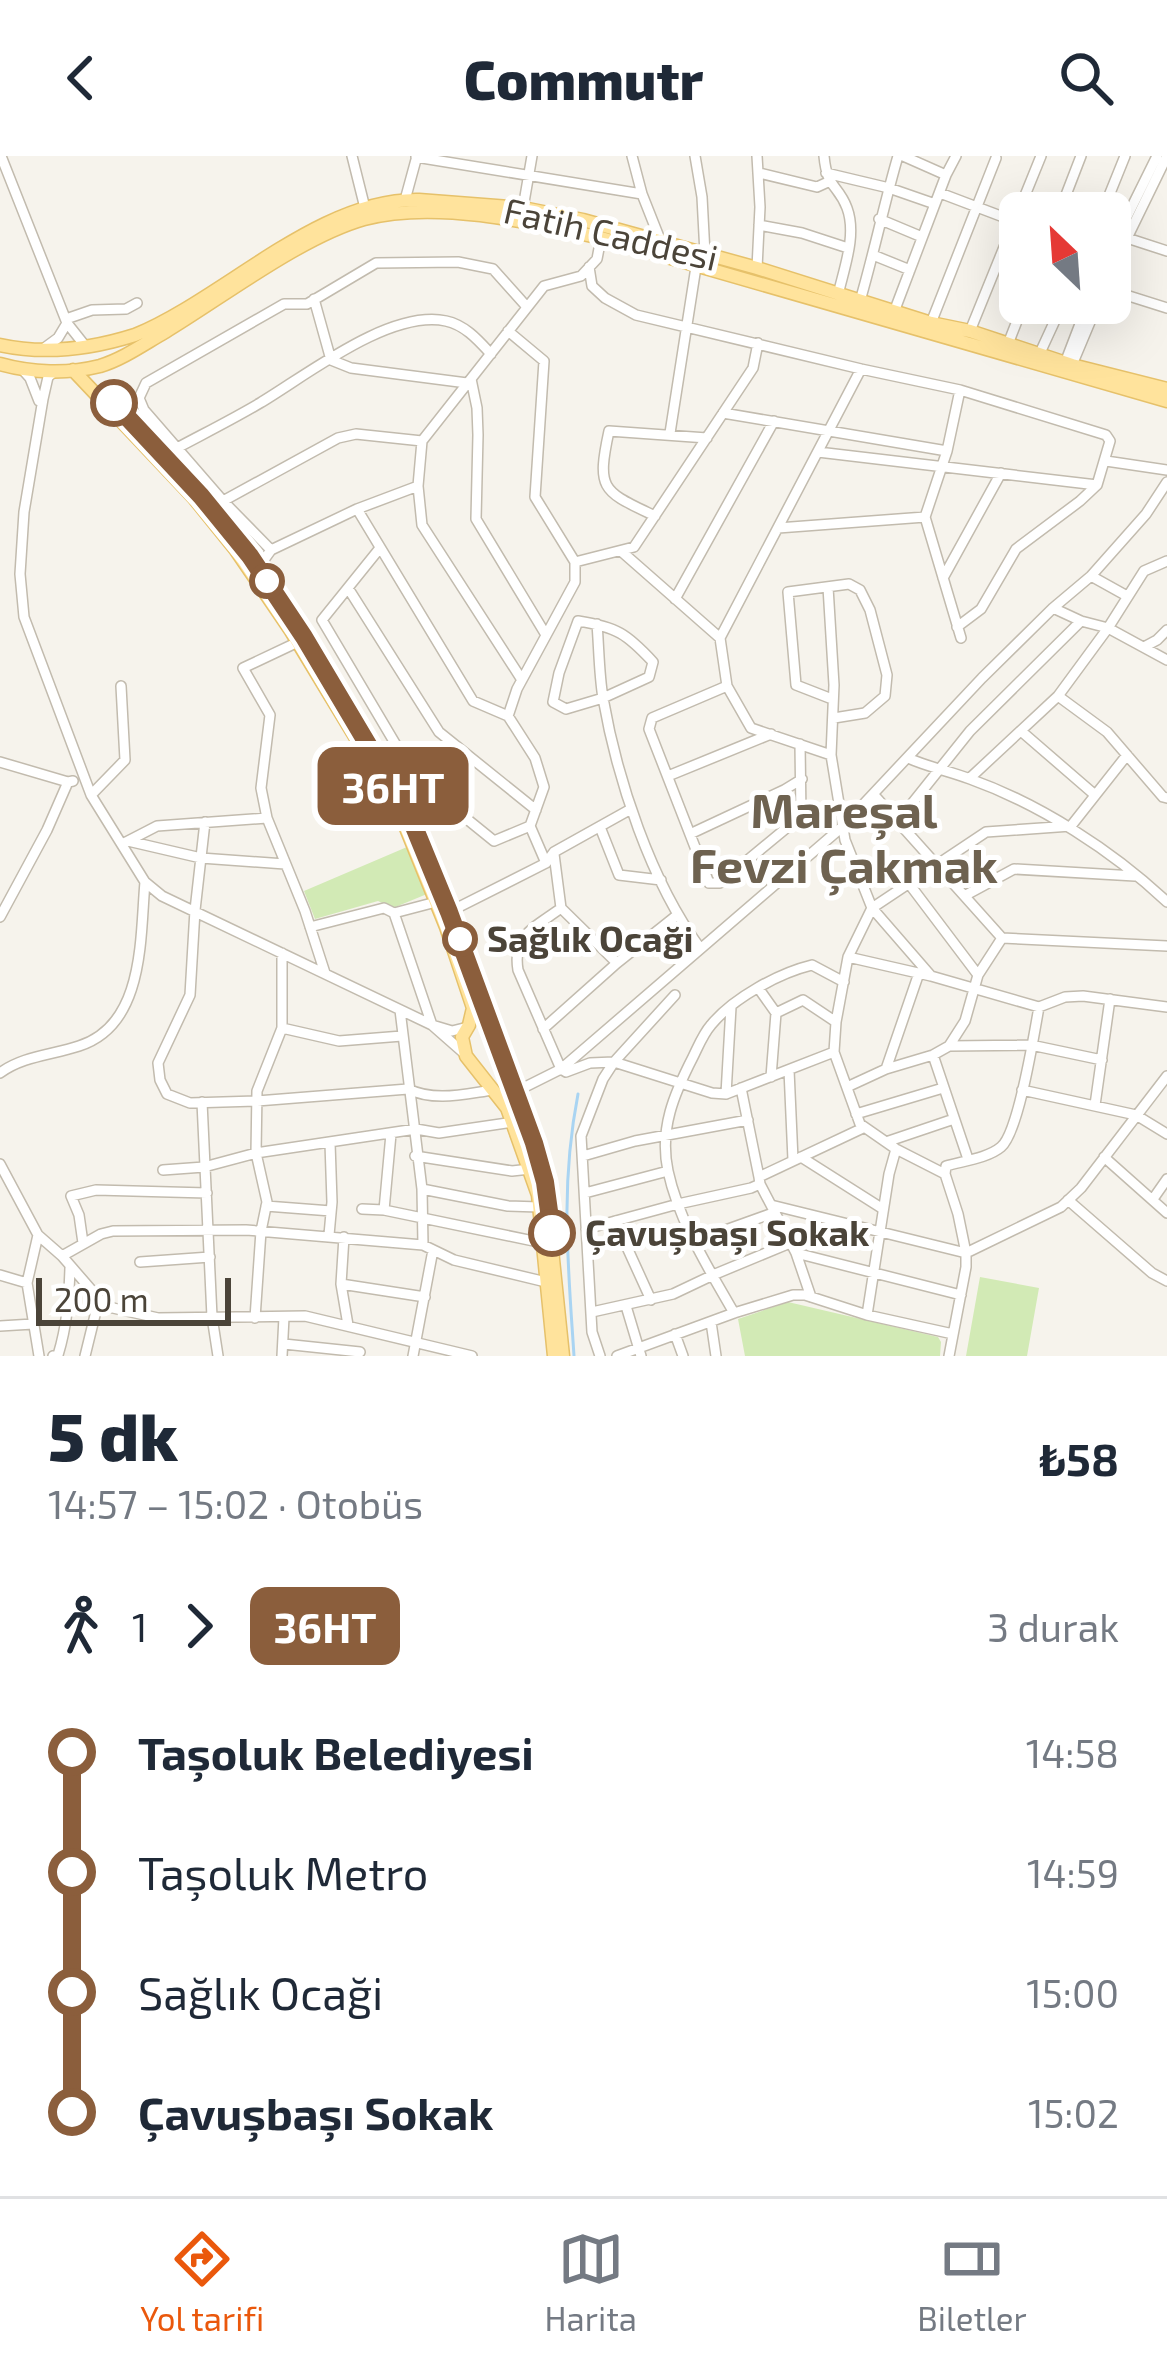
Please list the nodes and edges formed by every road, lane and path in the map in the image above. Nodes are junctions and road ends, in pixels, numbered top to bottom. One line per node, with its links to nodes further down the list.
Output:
1 (1, 156): 60 (street)
2 (416, 156): 19 (street); 29 (street)
3 (532, 156): 19 (street)
4 (616, 156): 15 (street)
5 (695, 156): 45 (street)
6 (757, 156): 18 (street)
7 (824, 156): 21 (street)
8 (901, 156): 20 (street); 23 (street)
9 (956, 156): 20 (street)
10 (1041, 156): 24 (street)
11 (1081, 156): 25 (street)
12 (1125, 156): 26 (street)
13 (1157, 156): 34 (street)
14 (1167, 156): 22 (street)
15 (632, 157): 28 (street)
16 (354, 158): 32 (street)
17 (996, 158): 31 (street)
18 (759, 173): 21 (street); 37 (street)
19 (528, 175): 28 (street); 33 (street)
20 (946, 175): 27 (street)
21 (827, 177): 23 (street); 43 (street)
22 (1161, 183): 38 (street)
23 (889, 188): 30 (street); 36 (street)
24 (1029, 192)
25 (1067, 192)
26 (1110, 192)
27 (940, 193): 30 (street); 31 (street)
28 (642, 194): 42 (street)
29 (405, 200): 32 (main road, Fatih Caddesi); 33 (main road, Fatih Caddesi)
30 (935, 204): 39 (street)
31 (976, 207): 35 (street); 61 (street)
32 (365, 208): 68 (main road, Fatih Caddesi)
33 (523, 208): 42 (main road, Fatih Caddesi)
34 (1131, 215)
35 (999, 216)
36 (879, 219): 39 (street); 46 (street)
37 (759, 225): 43 (street); 50 (street)
38 (1131, 232)
39 (922, 237): 51 (street)
40 (601, 238): 48 (street); 49 (main road, Fatih Caddesi); 77 (main road, Fatih Caddesi)
41 (1131, 239): 44 (street)
42 (661, 243): 45 (main road, Fatih Caddesi)
43 (848, 248): 52 (street)
44 (1167, 251)
45 (705, 254): 50 (main road, Fatih Caddesi)
46 (873, 255): 51 (street); 55 (street)
47 (999, 266): 67 (street)
48 (589, 267): 57 (street); 65 (street)
49 (696, 267): 65 (street); 87 (main road, Fatih Caddesi)
50 (757, 268): 52 (main road, Fatih Caddesi)
51 (910, 270): 59 (street)
52 (838, 295): 55 (main road, Fatih Caddesi)
53 (1131, 297): 58 (street)
54 (314, 299): 57 (street); 76 (street); 95 (street)
55 (860, 302): 59 (main road, Fatih Caddesi)
56 (136, 303): 60 (street)
57 (527, 307): 66 (street)
58 (1167, 308)
59 (894, 312): 61 (main road, Fatih Caddesi)
60 (66, 321): 72 (street); 73 (street)
61 (931, 323): 67 (main road, Fatih Caddesi)
62 (1016, 324): 70 (street)
63 (1053, 324): 75 (street)
64 (1085, 324): 79 (street)
65 (685, 328): 69 (street); 92 (street)
66 (508, 331): 74 (street); 114 (street)
67 (970, 331): 70 (main road, Fatih Caddesi)
68 (111, 343): 72 (main road, Fatih Caddesi); 77 (main road)
69 (758, 343): 82 (street); 89 (street)
70 (1008, 344): 75 (main road, Fatih Caddesi)
71 (0, 346): 73 (main road, Fatih Caddesi)
72 (86, 347): 73 (main road, Fatih Caddesi)
73 (40, 350)
74 (490, 354): 76 (street); 84 (street)
75 (1039, 355): 79 (main road, Fatih Caddesi)
76 (331, 360): 84 (street); 95 (street)
77 (107, 363): 81 (main road, Fatih Caddesi); 115 (main road)
78 (0, 364): 80 (main road, Fatih Caddesi)
79 (1069, 364): 85 (main road, Fatih Caddesi)
80 (22, 369): 83 (main road, Fatih Caddesi); 88 (street)
81 (73, 370): 83 (main road, Fatih Caddesi); 115 (main road)
82 (861, 370): 86 (street); 91 (street)
83 (56, 371): 88 (street)
84 (469, 381): 94 (street); 127 (street)
85 (1167, 389)
86 (959, 390): 96 (street); 98 (street)
87 (1167, 401)
88 (40, 413): 149 (street)
89 (723, 413): 90 (street); 93 (street)
90 (774, 421): 91 (street); 121 (street)
91 (830, 430): 96 (street); 97 (street)
92 (670, 434): 93 (street); 107 (street)
93 (707, 437): 107 (street)
94 (422, 441): 104 (street); 105 (street)
95 (177, 448): 105 (street)
96 (946, 451): 99 (street)
97 (818, 452): 99 (street); 109 (street)
98 (1106, 461): 100 (street); 103 (street)
99 (941, 466): 101 (street); 108 (street)
100 (1167, 470)
101 (1001, 473): 103 (street); 117 (street)
102 (1167, 482): 116 (street)
103 (1096, 485): 117 (street)
104 (418, 486): 106 (street); 132 (street)
105 (223, 501): 111 (street)
106 (357, 509): 110 (street); 111 (street)
107 (655, 516): 112 (street)
108 (925, 517): 109 (street); 117 (street)
109 (778, 528): 128 (street)
110 (380, 548): 118 (street); 138 (street)
111 (271, 550): 115 (street)
112 (621, 551): 114 (street); 121 (street)
113 (1167, 561): 120 (street)
114 (575, 562): 127 (street)
115 (254, 569): 129 (main road); 183 (main road)
116 (1091, 576): 120 (street); 122 (street)
117 (943, 578)
118 (348, 587): 158 (street); 162 (street)
119 (828, 587): 137 (street); 137 (street); 139 (street)
120 (1127, 596): 125 (street)
121 (675, 599): 128 (street)
122 (1053, 608): 123 (street); 145 (street)
123 (1081, 621): 125 (street); 147 (street)
124 (597, 624): 136 (street); 136 (street); 136 (street)
125 (1108, 628): 130 (street); 135 (street)
126 (1167, 630): 130 (street)
127 (546, 635): 132 (street)
128 (720, 638): 134 (street)
129 (298, 642): 159 (street); 178 (main road)
130 (1144, 646): 131 (street)
131 (1167, 660)
132 (522, 680): 138 (street)
133 (121, 686): 153 (street)
134 (727, 686): 141 (street); 148 (street)
135 (1058, 696): 140 (street); 144 (street)
136 (603, 698): 157 (street)
137 (832, 699): 139 (street)
138 (508, 716): 158 (street)
139 (834, 718): 143 (street)
140 (1021, 730): 150 (street); 155 (street)
141 (771, 734): 142 (street); 148 (street)
142 (800, 744): 143 (street); 151 (street)
143 (831, 755): 165 (street)
144 (1127, 755): 155 (street); 156 (street)
145 (908, 758): 147 (street); 154 (street)
146 (0, 762): 152 (street)
147 (938, 770): 150 (street); 160 (street)
148 (668, 776): 166 (street)
149 (84, 778): 152 (street); 153 (street)
150 (970, 778): 163 (street)
151 (802, 779): 166 (street); 166 (street)
152 (68, 782): 186 (street)
153 (91, 795): 167 (street)
154 (874, 795): 160 (street); 165 (street)
155 (1095, 795): 163 (street)
156 (1167, 798)
157 (632, 809): 164 (street); 174 (street)
158 (536, 810): 162 (street)
159 (267, 818): 161 (street); 171 (street)
160 (898, 820): 172 (street)
161 (205, 822): 167 (street); 169 (street)
162 (530, 826): 170 (street)
163 (1071, 826): 172 (street); 173 (street)
164 (600, 827): 168 (street); 174 (street)
165 (842, 827): 181 (street); 190 (street)
166 (690, 834)
167 (125, 843): 169 (street); 175 (street)
168 (554, 852): 170 (street); 180 (street)
169 (201, 858): 171 (street); 182 (street)
170 (546, 863): 183 (street)
171 (286, 864): 187 (street)
172 (938, 864): 176 (street); 177 (street)
173 (1136, 876): 177 (street); 179 (street)
174 (661, 880): 185 (street)
175 (145, 882): 182 (street); 228 (street)
176 (910, 885): 181 (street); 196 (street)
177 (966, 895): 188 (street)
178 (436, 902): 184 (street); 212 (main road)
179 (1167, 902)
180 (561, 908): 193 (street); 214 (street)
181 (872, 908): 192 (street); 197 (street)
182 (195, 910): 191 (street); 242 (street)
183 (449, 912): 216 (main road)
184 (394, 913): 187 (street); 211 (street)
185 (676, 916): 190 (street); 193 (street)
186 (0, 917)
187 (310, 927): 195 (street)
188 (1003, 938): 189 (street); 196 (street)
189 (1167, 946)
190 (700, 948): 203 (street)
191 (282, 953): 195 (street); 213 (street)
192 (848, 957): 194 (street); 198 (street)
193 (617, 963): 214 (street)
194 (919, 973): 197 (street); 226 (street)
195 (326, 975): 207 (street)
196 (979, 975): 199 (street)
197 (932, 976): 199 (street)
198 (844, 982): 200 (street); 210 (street)
199 (976, 987): 204 (street); 218 (street)
200 (759, 989): 205 (street); 208 (street)
201 (675, 995): 209 (street)
202 (1110, 999): 204 (street); 206 (street); 222 (street)
203 (635, 1004): 209 (street); 225 (street)
204 (1039, 1006): 217 (street)
205 (731, 1007): 232 (street); 240 (street)
206 (1167, 1007)
207 (400, 1010): 211 (street); 215 (street)
208 (776, 1013): 210 (street); 229 (street)
209 (653, 1021): 223 (street)
210 (836, 1022): 219 (street)
211 (432, 1025): 212 (street); 221 (street)
212 (468, 1027): 216 (main road); 221 (main road)
213 (282, 1028): 215 (street); 241 (street)
214 (544, 1029): 225 (street)
215 (402, 1036): 236 (street)
216 (495, 1036): 224 (main road)
217 (1031, 1045): 218 (street); 222 (street); 238 (street)
218 (949, 1046): 220 (street)
219 (834, 1052): 227 (street); 233 (street)
220 (933, 1055): 226 (street); 235 (street)
221 (466, 1056): 231 (main road)
222 (1102, 1060): 243 (street)
223 (614, 1062): 225 (street); 232 (street); 258 (street)
224 (506, 1066): 231 (main road); 239 (main road)
225 (561, 1069): 239 (street)
226 (886, 1069): 233 (street)
227 (789, 1070): 229 (street); 260 (street)
228 (0, 1073)
229 (771, 1076): 234 (street)
230 (1167, 1076): 245 (street)
231 (482, 1079): 237 (main road)
232 (680, 1084): 240 (street); 253 (street)
233 (847, 1087): 244 (street)
234 (741, 1088): 240 (street); 247 (street)
235 (944, 1088): 244 (street); 246 (street)
236 (408, 1089): 237 (street); 241 (street); 250 (street)
237 (493, 1090): 248 (main road)
238 (1022, 1090): 243 (street); 261 (street)
239 (515, 1092): 340 (main road)
240 (726, 1094)
241 (257, 1101): 242 (street); 256 (street)
242 (202, 1102): 263 (street)
243 (1095, 1105): 245 (street)
244 (856, 1114): 249 (street)
245 (1136, 1115): 252 (street); 259 (street)
246 (954, 1119): 255 (street); 261 (street)
247 (748, 1120): 253 (street); 269 (street)
248 (514, 1122): 250 (street); 265 (main road)
249 (863, 1128): 255 (street); 260 (street)
250 (416, 1129): 251 (street); 257 (street)
251 (392, 1134): 254 (street); 281 (street)
252 (1167, 1134)
253 (665, 1136): 258 (street); 266 (street)
254 (329, 1143): 256 (street); 282 (street)
255 (891, 1145): 267 (street); 280 (street)
256 (256, 1153): 263 (street); 276 (street)
257 (416, 1156): 265 (street); 270 (street)
258 (583, 1156): 272 (street)
259 (1105, 1157): 273 (street); 274 (street)
260 (797, 1159): 269 (street); 280 (street)
261 (968, 1159): 267 (street)
262 (0, 1164): 290 (street)
263 (204, 1167): 264 (street); 271 (street)
264 (163, 1169)
265 (530, 1169): 277 (main road)
266 (668, 1171): 272 (street); 275 (street)
267 (945, 1174): 298 (street)
268 (1167, 1179): 273 (street)
269 (760, 1180): 275 (street); 279 (street)
270 (422, 1190): 277 (street); 284 (street)
271 (207, 1193): 287 (street); 294 (street)
272 (585, 1193): 286 (street)
273 (1153, 1198): 283 (street)
274 (1068, 1200): 298 (street); 306 (street)
275 (678, 1204): 285 (street); 293 (street)
276 (266, 1206): 282 (street); 288 (street)
277 (539, 1207): 295 (main road)
278 (362, 1209): 281 (street)
279 (772, 1209): 289 (street); 293 (street); 297 (street)
280 (883, 1209): 289 (street)
281 (384, 1210): 284 (street)
282 (331, 1211): 291 (street)
283 (1167, 1214)
284 (422, 1218): 295 (street); 296 (street)
285 (615, 1221): 286 (street); 314 (street)
286 (586, 1229): 316 (street)
287 (208, 1231): 288 (street); 294 (street); 300 (street)
288 (261, 1231): 291 (street); 321 (street)
289 (879, 1233): 298 (street); 303 (street)
290 (38, 1235): 299 (street); 308 (street)
291 (329, 1235): 292 (street)
292 (344, 1237): 296 (street); 309 (street)
293 (695, 1241): 305 (street)
294 (83, 1243): 299 (street)
295 (542, 1243): 307 (main road)
296 (428, 1248): 307 (street); 311 (street)
297 (793, 1248): 303 (street); 305 (street); 312 (street)
298 (965, 1253): 310 (street)
299 (62, 1256): 302 (street)
300 (210, 1257): 301 (street); 319 (street)
301 (140, 1262)
302 (70, 1268): 313 (street); 334 (street)
303 (874, 1272): 310 (street); 318 (street)
304 (0, 1275): 308 (street)
305 (712, 1275): 314 (street); 317 (street)
306 (1167, 1281)
307 (546, 1282): 339 (main road)
308 (27, 1283): 323 (street)
309 (341, 1285): 311 (street); 324 (street)
310 (961, 1295): 328 (street)
311 (425, 1297): 329 (street)
312 (812, 1297): 317 (street); 318 (street)
313 (99, 1299): 319 (street); 335 (street)
314 (651, 1300): 315 (street)
315 (626, 1306): 316 (street); 331 (street)
316 (592, 1312): 341 (street)
317 (734, 1313): 322 (street)
318 (867, 1315): 328 (street)
319 (212, 1317): 321 (street); 336 (street)
320 (284, 1317): 321 (street); 324 (street); 330 (street)
321 (255, 1318)
322 (710, 1322): 327 (street); 344 (street)
323 (33, 1324): 325 (street); 333 (street)
324 (348, 1325): 326 (street)
325 (0, 1326)
326 (362, 1328): 329 (street); 332 (street)
327 (675, 1334): 331 (street); 343 (street)
328 (953, 1334): 345 (street)
329 (416, 1343): 337 (street); 338 (street)
330 (283, 1350): 332 (street)
331 (639, 1352): 342 (street)
332 (360, 1354)
333 (39, 1356)
334 (53, 1356)
335 (85, 1356)
336 (218, 1356)
337 (413, 1356)
338 (472, 1356)
339 (554, 1356)
340 (563, 1356)
341 (600, 1356)
342 (617, 1356)
343 (683, 1356)
344 (716, 1356)
345 (949, 1356)

